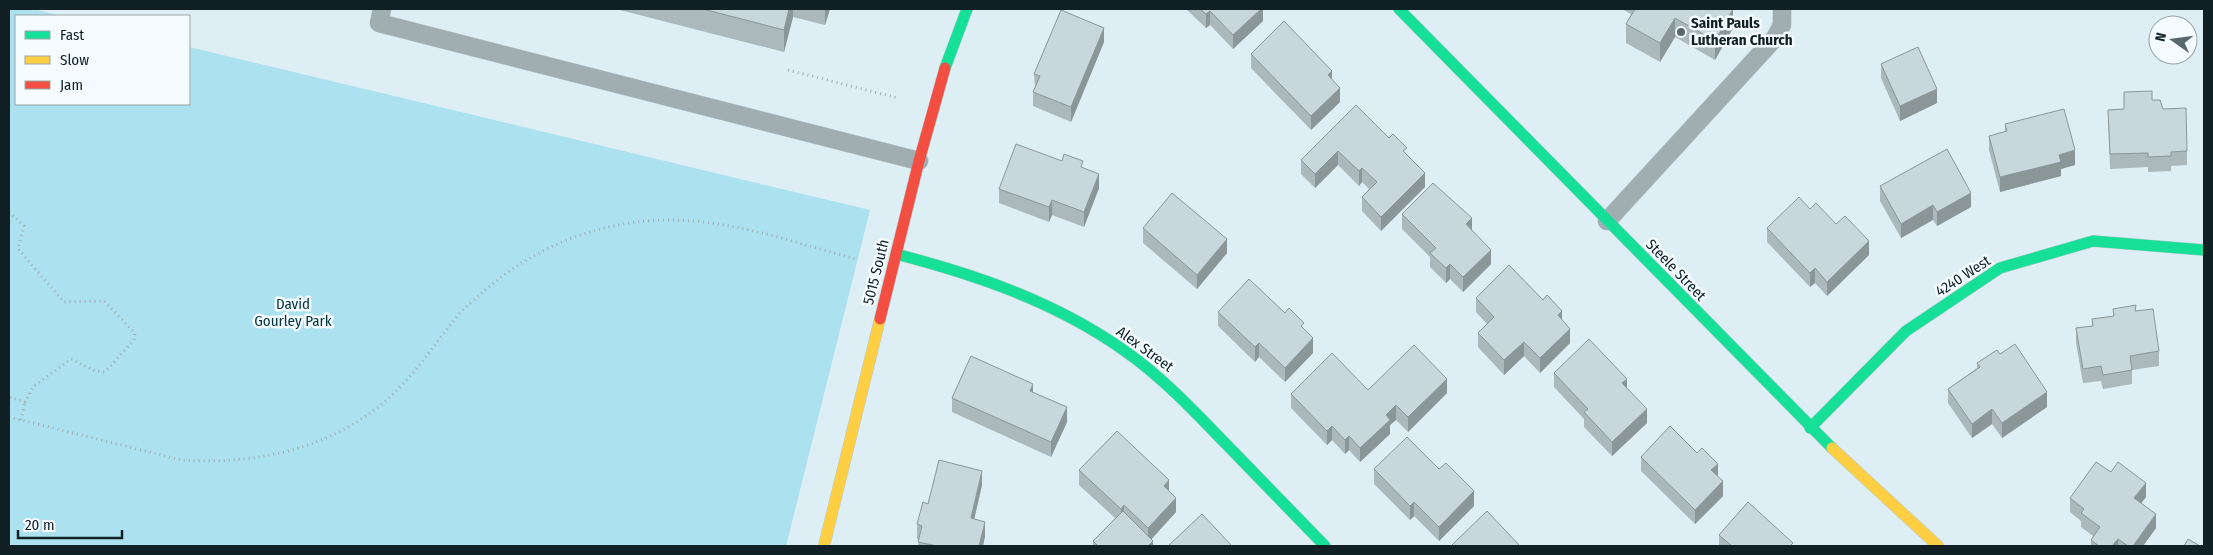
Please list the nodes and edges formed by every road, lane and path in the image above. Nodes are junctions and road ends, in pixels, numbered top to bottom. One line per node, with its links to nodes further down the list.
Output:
1 (382, 9): 7 (lane)
2 (967, 9): 7 (street, 5015 South)
3 (1399, 9): 9 (street, Steele Street)
4 (1782, 9): 9 (lane)
5 (788, 70): 6 (path)
6 (898, 98)
7 (919, 161): 11 (street, 5015 South)
8 (9, 212): 14 (path)
9 (1607, 221): 17 (street, Steele Street)
10 (2204, 250): 17 (street, 4240 West)
11 (896, 254): 18 (street, 5015 South); 19 (street, Alex Street)
12 (856, 259): 16 (path)
13 (9, 397): 14 (path)
14 (25, 402): 16 (path)
15 (9, 417): 16 (path)
16 (21, 420)
17 (1810, 428): 20 (street, Steele Street)
18 (824, 546)
19 (1325, 546)
20 (1938, 546)

